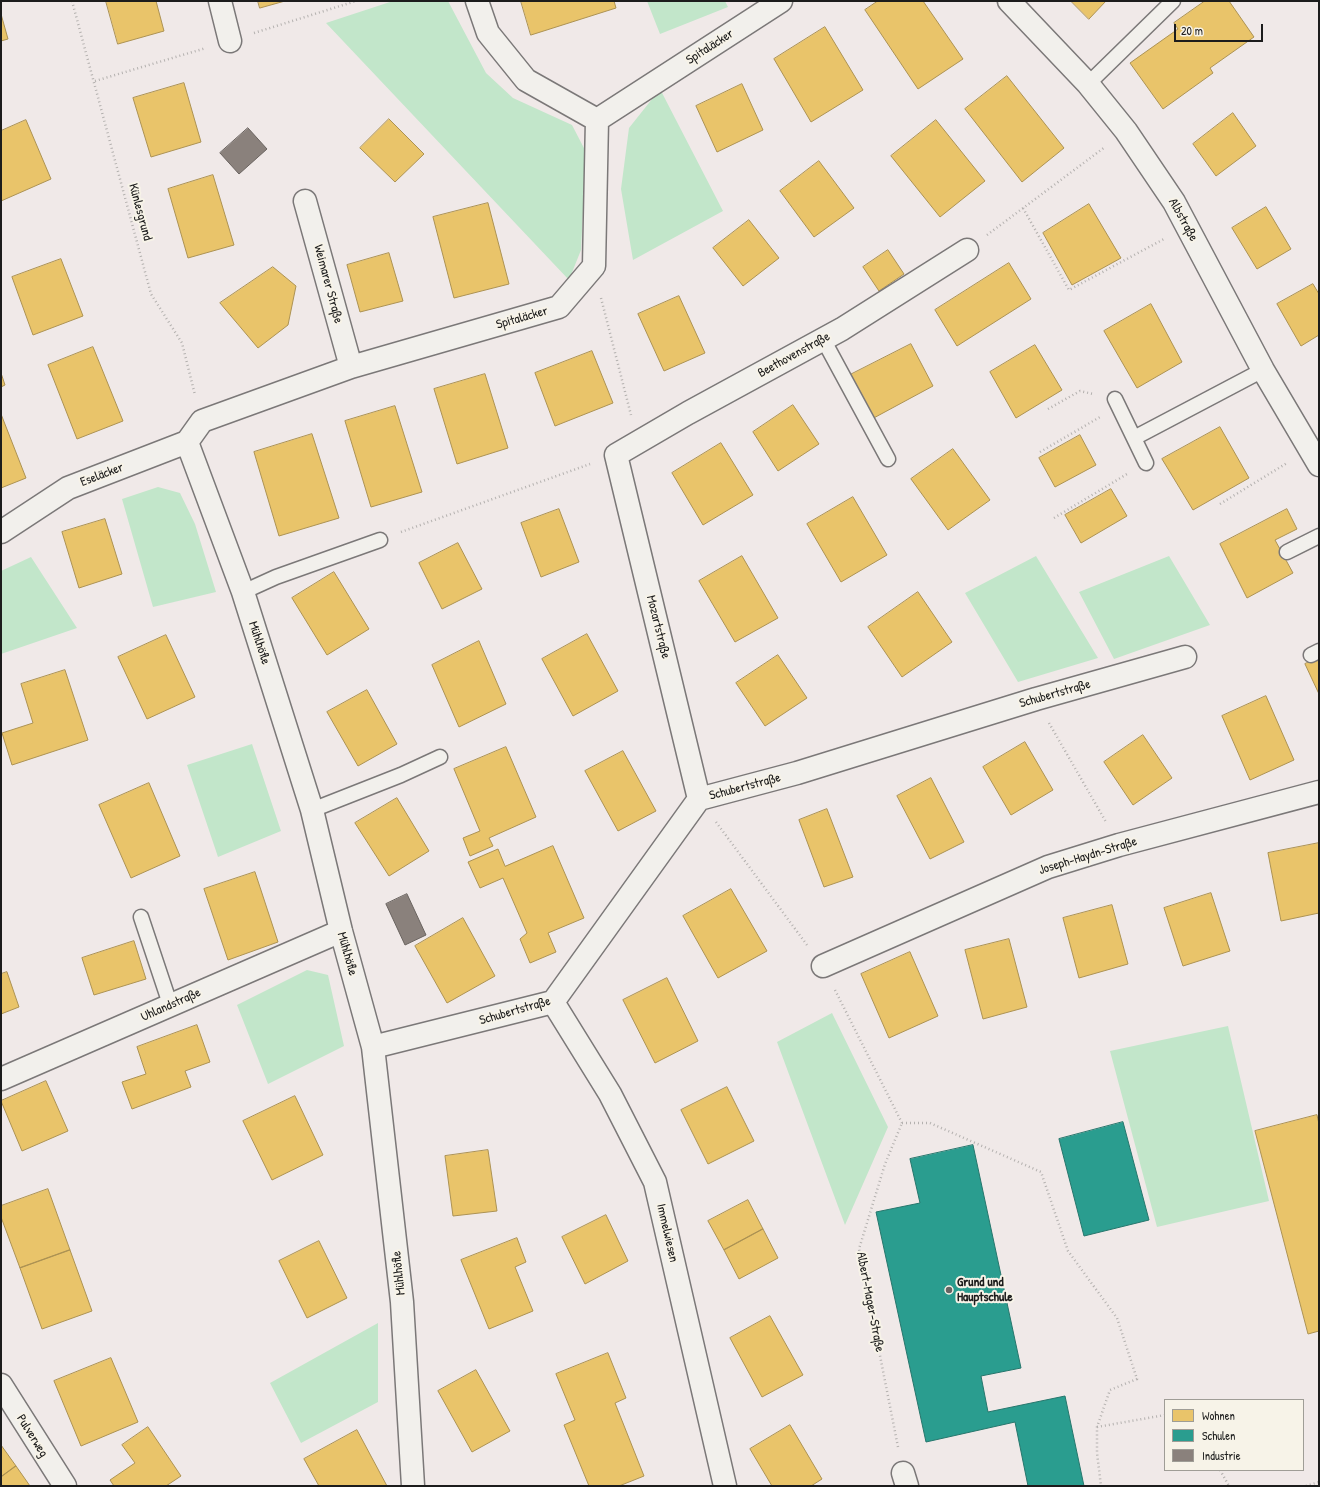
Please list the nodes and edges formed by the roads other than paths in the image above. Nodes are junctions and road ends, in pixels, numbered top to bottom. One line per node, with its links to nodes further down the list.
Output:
1 (220, 1): 6 (street)
2 (477, 1): 8 (street)
3 (781, 1): 8 (street, Spitaläcker)
4 (1009, 1): 7 (street, Albstraße)
5 (1172, 1): 7 (lane)
6 (230, 41)
7 (1088, 84): 13 (street, Albstraße)
8 (597, 120): 12 (street, Spitaläcker)
9 (305, 201): 12 (street, Weimarer Straße)
10 (967, 250): 11 (street, Beethovenstraße)
11 (823, 339): 17 (street, Beethovenstraße); 19 (lane)
12 (351, 367): 16 (street, Spitaläcker)
13 (1263, 370): 15 (lane); 18 (street, Albstraße)
14 (1116, 403): 15 (lane)
15 (1134, 438): 20 (lane)
16 (187, 442): 21 (street, Eseläcker); 25 (street, Mühlhöfle)
17 (616, 455): 29 (street, Mozartstraße)
18 (1314, 457)
19 (888, 458)
20 (1146, 463)
21 (1, 532)
22 (1319, 536): 24 (lane)
23 (380, 540): 25 (lane)
24 (1287, 552)
25 (243, 592): 30 (street, Mühlhöfle)
26 (1185, 657): 29 (street, Schubertstraße)
27 (440, 758): 30 (lane)
28 (1319, 792): 33 (street, Joseph-Haydn-Straße)
29 (699, 799): 34 (street, Schubertstraße)
30 (312, 810): 32 (street, Mühlhöfle)
31 (141, 917): 35 (lane)
32 (341, 931): 35 (street, Uhlandstraße); 36 (street, Mühlhöfle)
33 (823, 966)
34 (553, 1002): 36 (street, Schubertstraße); 41 (street, Immelwiesen)
35 (170, 1004): 37 (street, Uhlandstraße)
36 (373, 1047): 40 (street, Mühlhöfle)
37 (1, 1079)
38 (1, 1385): 39 (street, Pulverweg)
39 (65, 1486)
40 (413, 1486)
41 (725, 1486)

